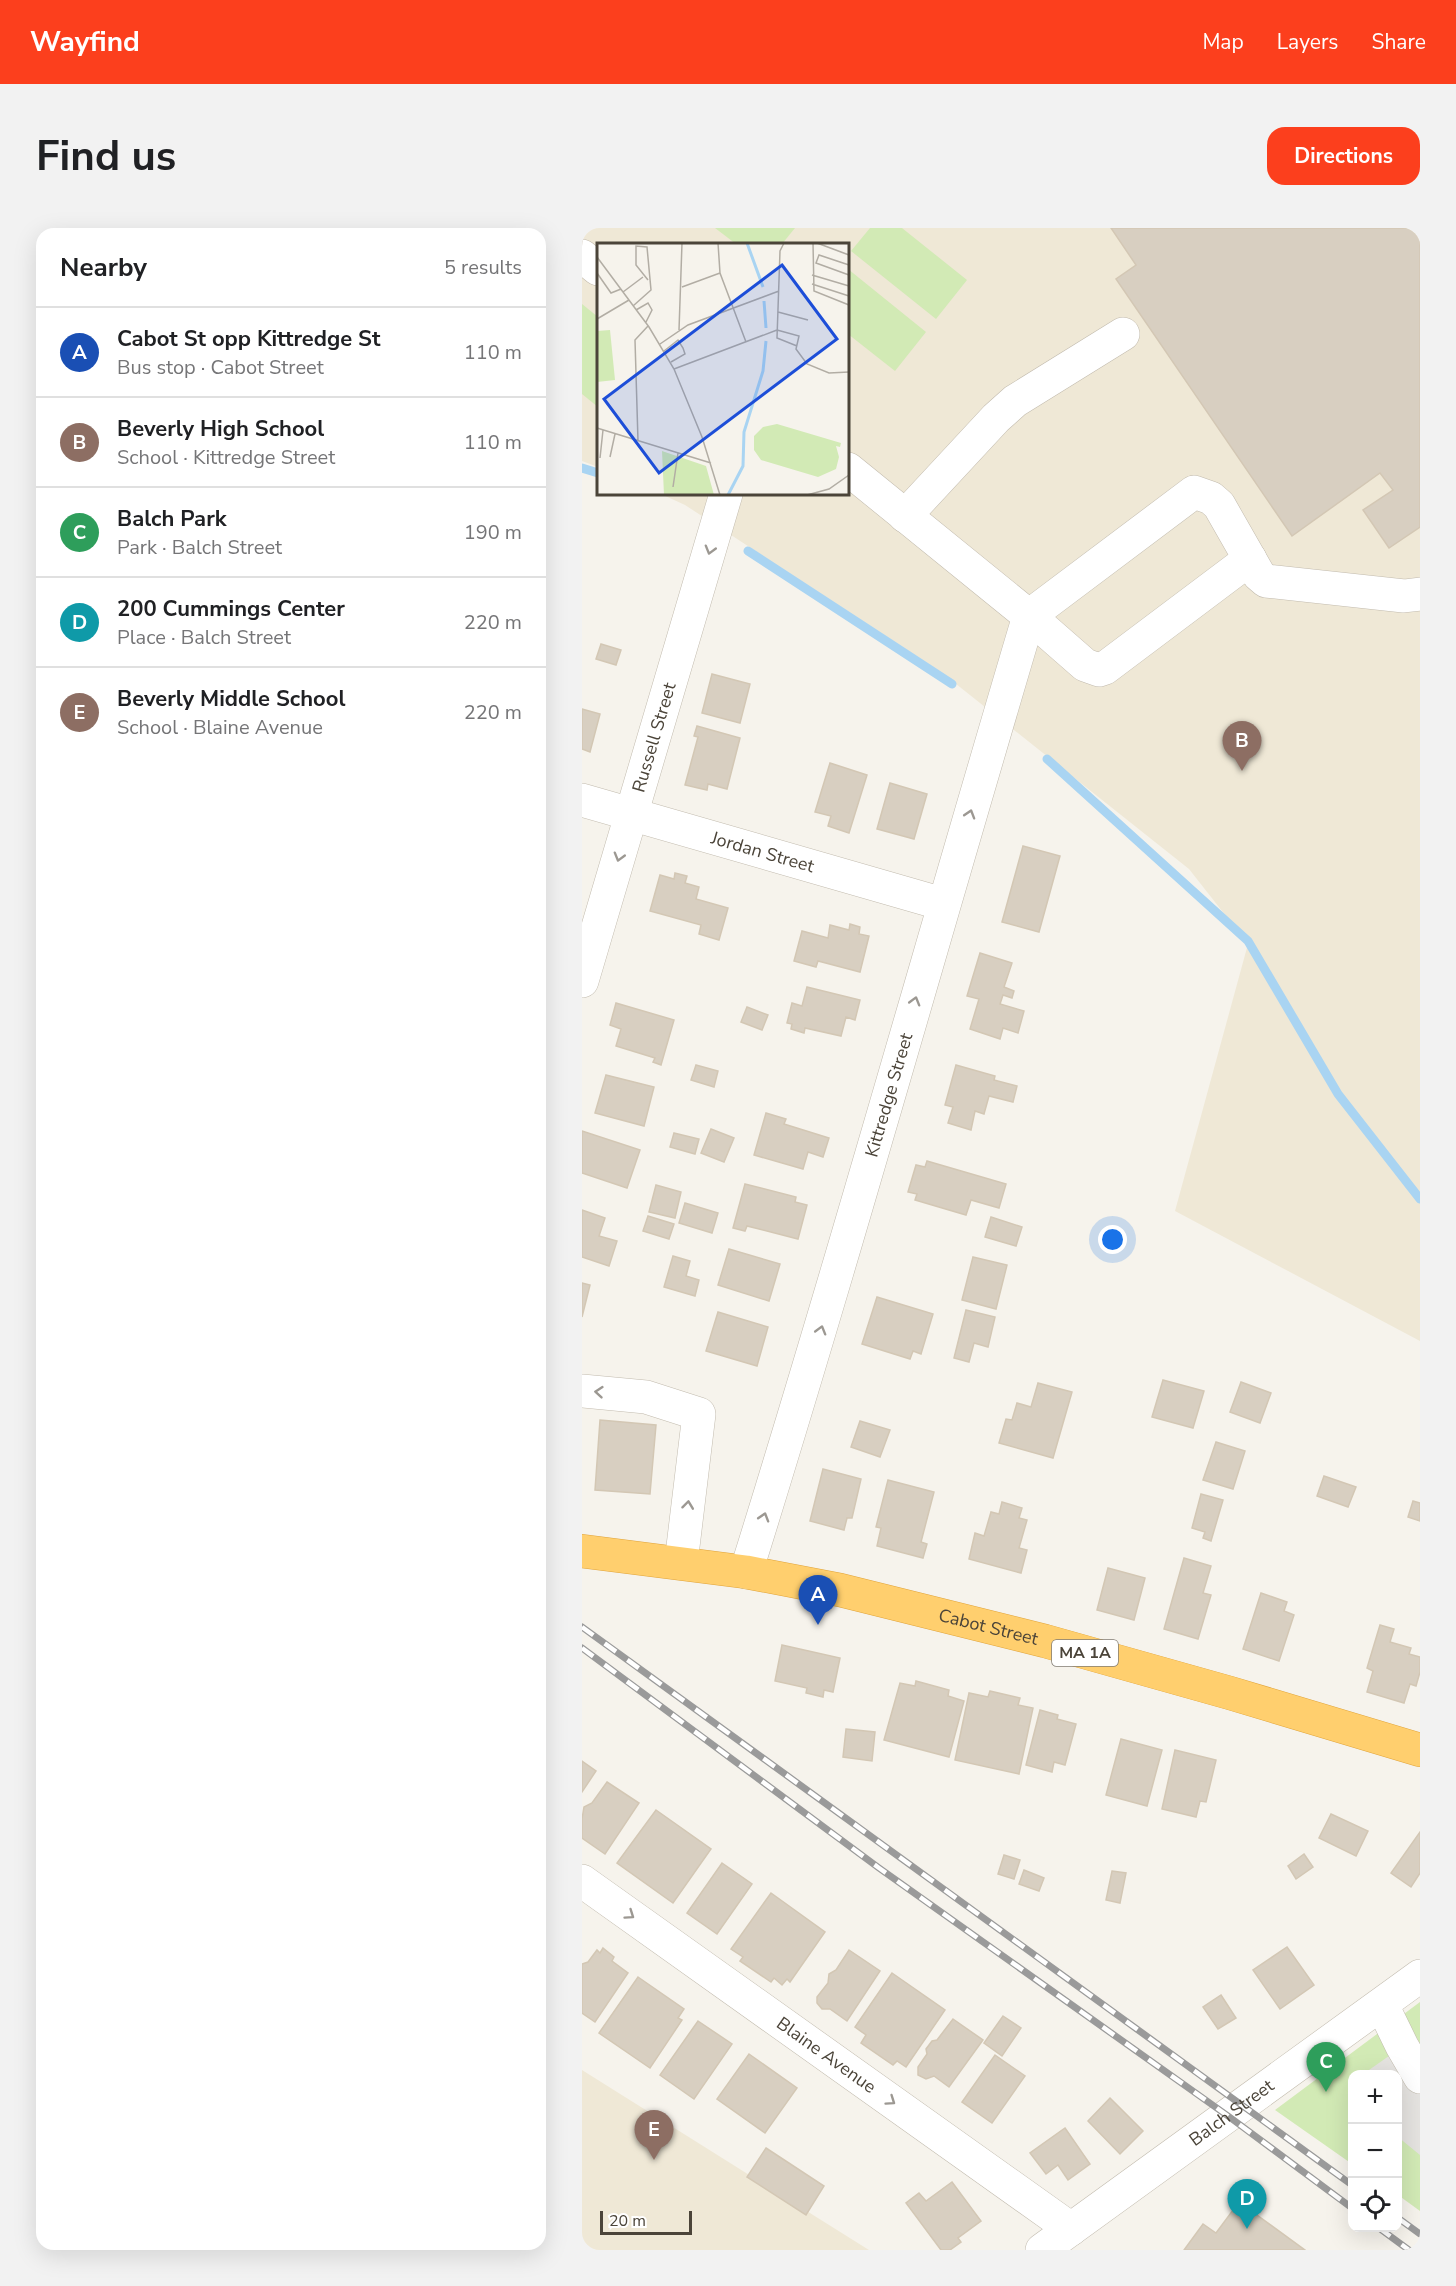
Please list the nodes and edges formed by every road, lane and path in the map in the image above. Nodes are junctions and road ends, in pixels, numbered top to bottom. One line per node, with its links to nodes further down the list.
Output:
1 (582, 256): 2 (street)
2 (597, 268)
3 (1123, 334): 6 (street)
4 (849, 470): 6 (street)
5 (726, 495): 11 (street, Russell Street, one-way to 11)
6 (905, 516): 9 (street)
7 (1250, 559): 8 (street); 9 (street); 9 (street)
8 (1420, 594)
9 (1029, 616): 12 (street, Kittredge Street, one-way to 9)
10 (582, 800): 11 (street, Jordan Street)
11 (632, 814): 12 (street, Jordan Street); 13 (street, Russell Street, one-way to 13)
12 (943, 904): 17 (street, Kittredge Street, one-way to 12)
13 (582, 981)
14 (582, 1391): 16 (street, one-way to 14)
15 (582, 1551): 16 (highway, Cabot Street / MA 1A)
16 (681, 1563): 17 (highway, Cabot Street / MA 1A)
17 (746, 1572): 18 (highway, Cabot Street / MA 1A)
18 (1420, 1750)
19 (582, 1881): 23 (street, Blaine Avenue, one-way to 23)
20 (1420, 1976): 21 (street, Balch Street)
21 (1382, 2005): 22 (street); 23 (street, Balch Street)
22 (1420, 2077)
23 (1071, 2229): 24 (street, Balch Street)
24 (1042, 2250)

